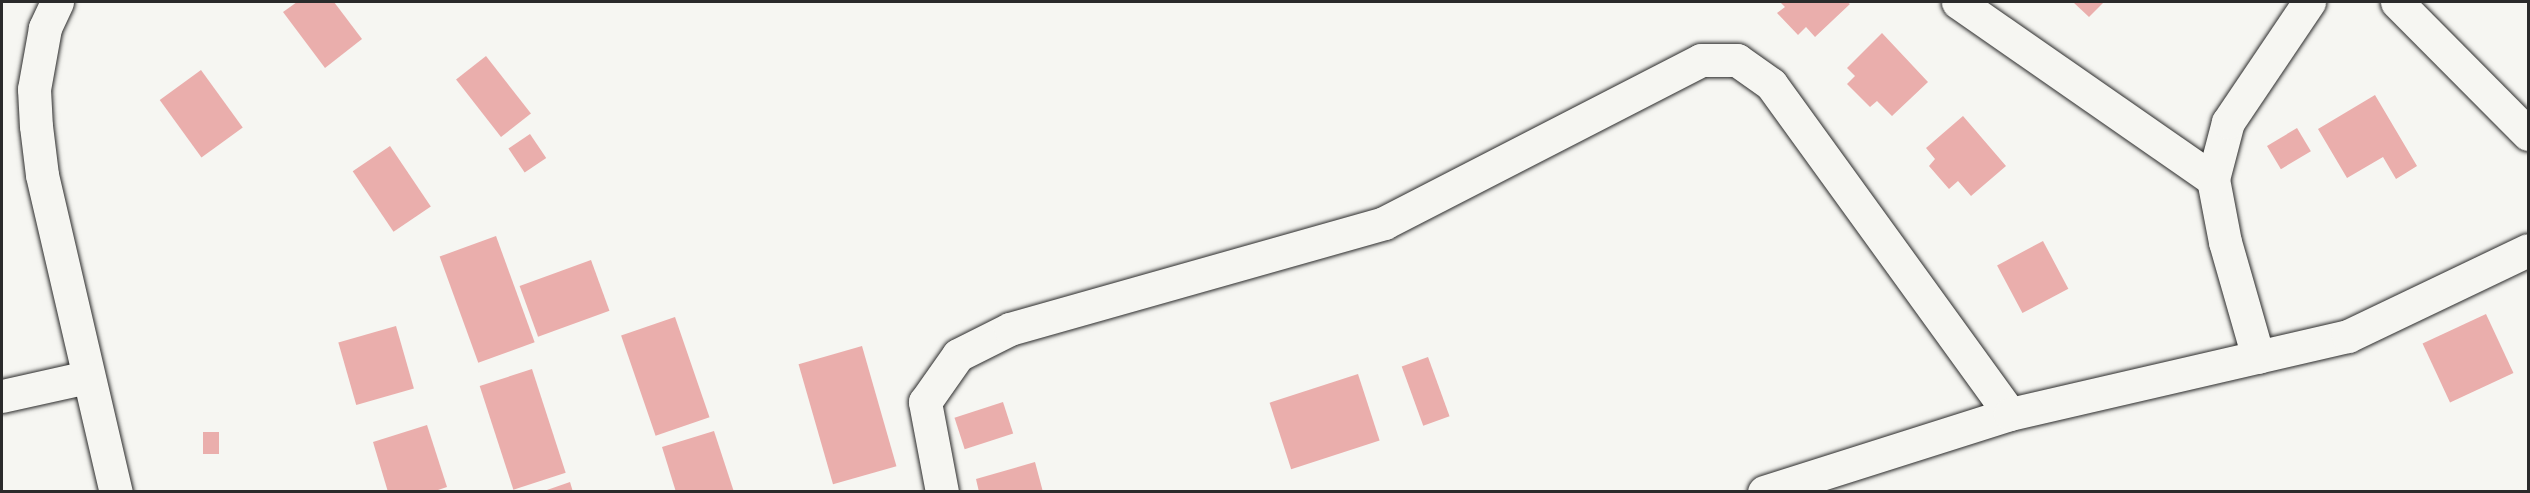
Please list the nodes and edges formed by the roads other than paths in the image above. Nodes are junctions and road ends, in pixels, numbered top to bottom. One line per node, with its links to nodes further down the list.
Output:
1 (57, 2): 9 (street)
2 (1958, 2): 6 (street)
3 (2309, 2): 6 (street)
4 (2397, 2): 5 (street)
5 (2529, 134)
6 (2213, 179): 8 (street)
7 (2529, 250): 8 (street)
8 (2258, 357): 11 (street)
9 (88, 377): 10 (street); 12 (street)
10 (2, 396)
11 (2010, 414): 13 (street); 14 (street)
12 (116, 492)
13 (942, 492)
14 (1764, 492)

